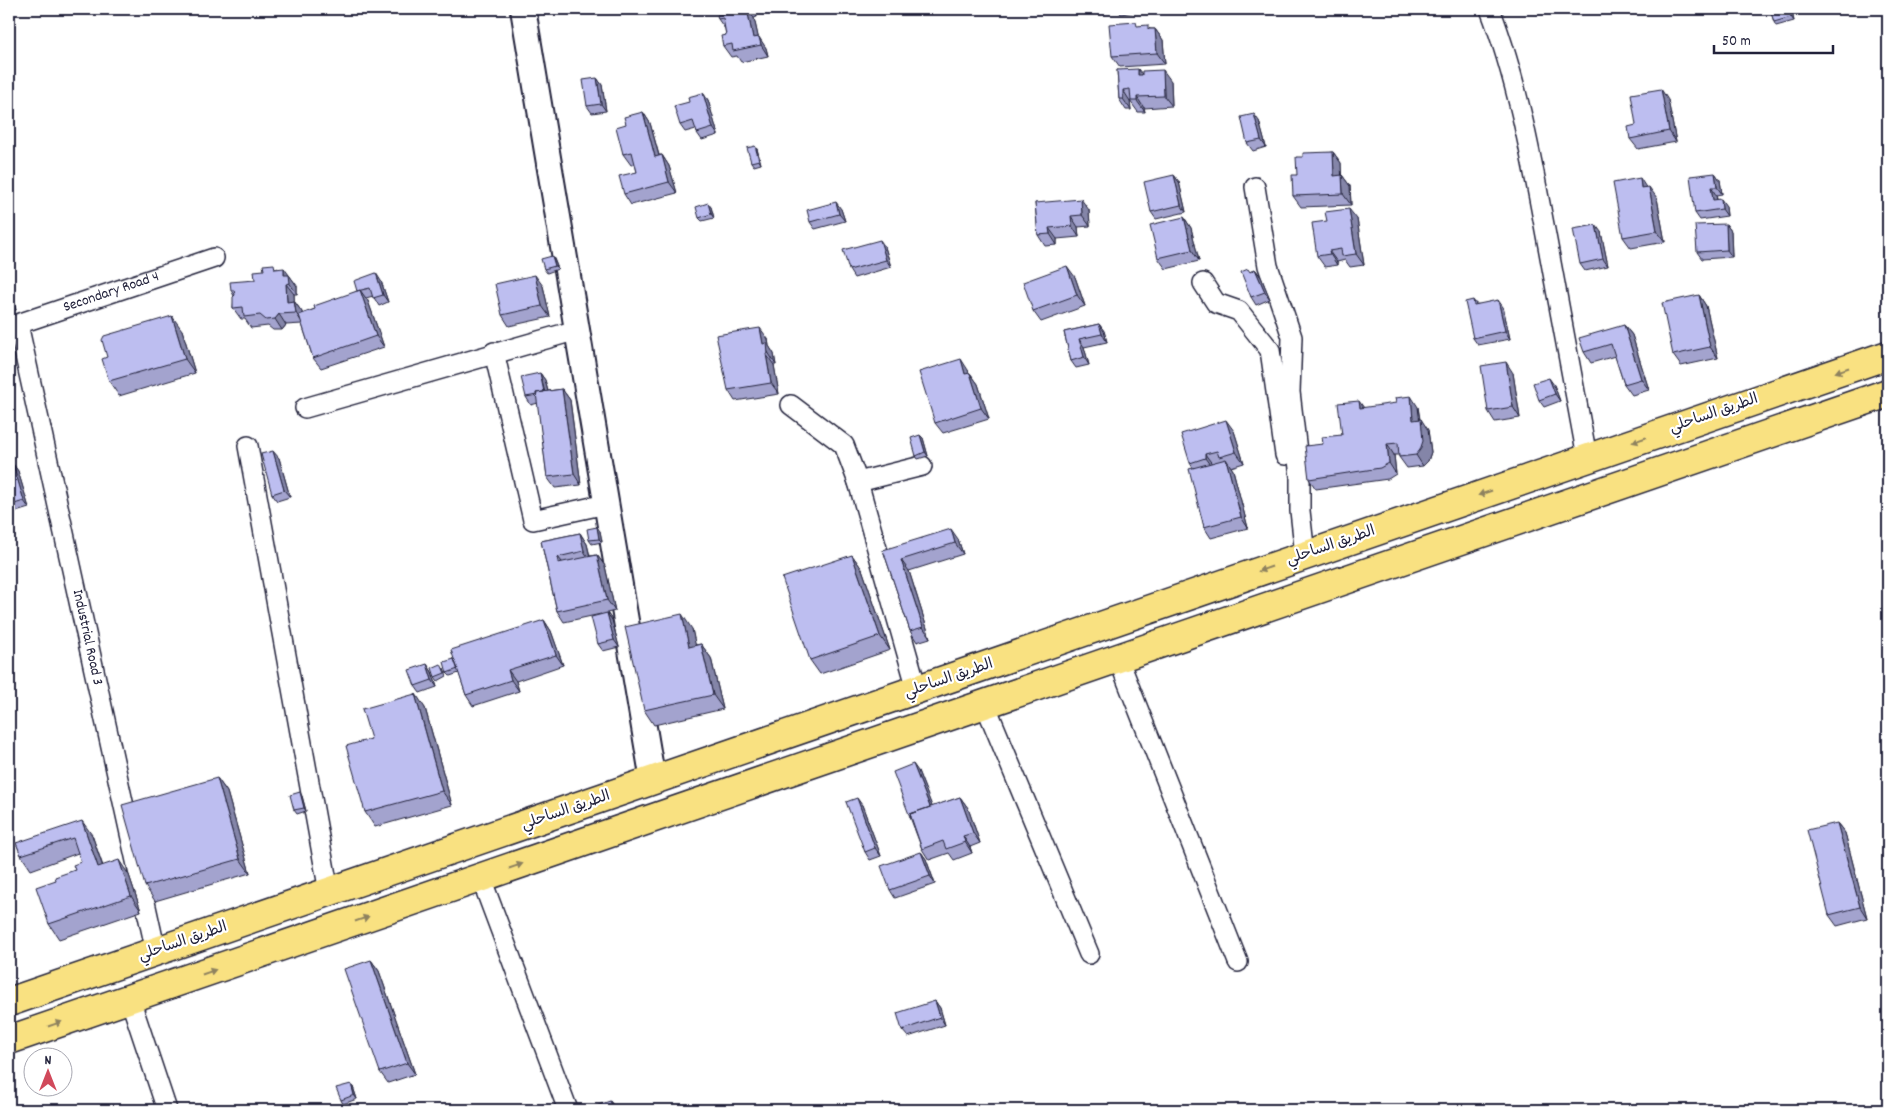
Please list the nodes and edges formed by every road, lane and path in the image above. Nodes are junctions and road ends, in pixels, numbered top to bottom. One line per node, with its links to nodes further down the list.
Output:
1 (523, 9): 7 (street)
2 (1490, 9): 14 (street)
3 (1254, 187): 18 (street)
4 (214, 258): 6 (street, Secondary Road 4)
5 (1203, 283): 18 (street)
6 (14, 326): 26 (street, Industrial Road 3)
7 (577, 330): 8 (street); 17 (street)
8 (494, 352): 12 (street); 17 (street)
9 (1888, 355): 14 (highway, الطريق الساحلي, one-way to 14)
10 (1888, 394): 20 (highway)
11 (791, 405): 16 (street)
12 (305, 408)
13 (248, 446): 25 (street)
14 (1587, 457): 19 (highway, الطريق الساحلي, one-way to 19)
15 (922, 466): 16 (street)
16 (858, 482): 21 (street)
17 (606, 504): 23 (street)
18 (1300, 511): 19 (street)
19 (1305, 555): 21 (highway, الطريق الساحلي, one-way to 21)
20 (1118, 658): 22 (highway); 28 (street)
21 (917, 690): 23 (highway, الطريق الساحلي)
22 (985, 704): 24 (highway, one-way to 22); 27 (street)
23 (653, 781): 25 (highway, الطريق الساحلي)
24 (482, 878): 29 (highway, one-way to 24); 33 (street)
25 (330, 892): 26 (highway, الطريق الساحلي)
26 (156, 952): 30 (highway, الطريق الساحلي)
27 (1089, 954)
28 (1238, 962)
29 (130, 999): 31 (highway, one-way to 29); 32 (street)
30 (9, 1002)
31 (9, 1040)
32 (167, 1110)
33 (568, 1110)

